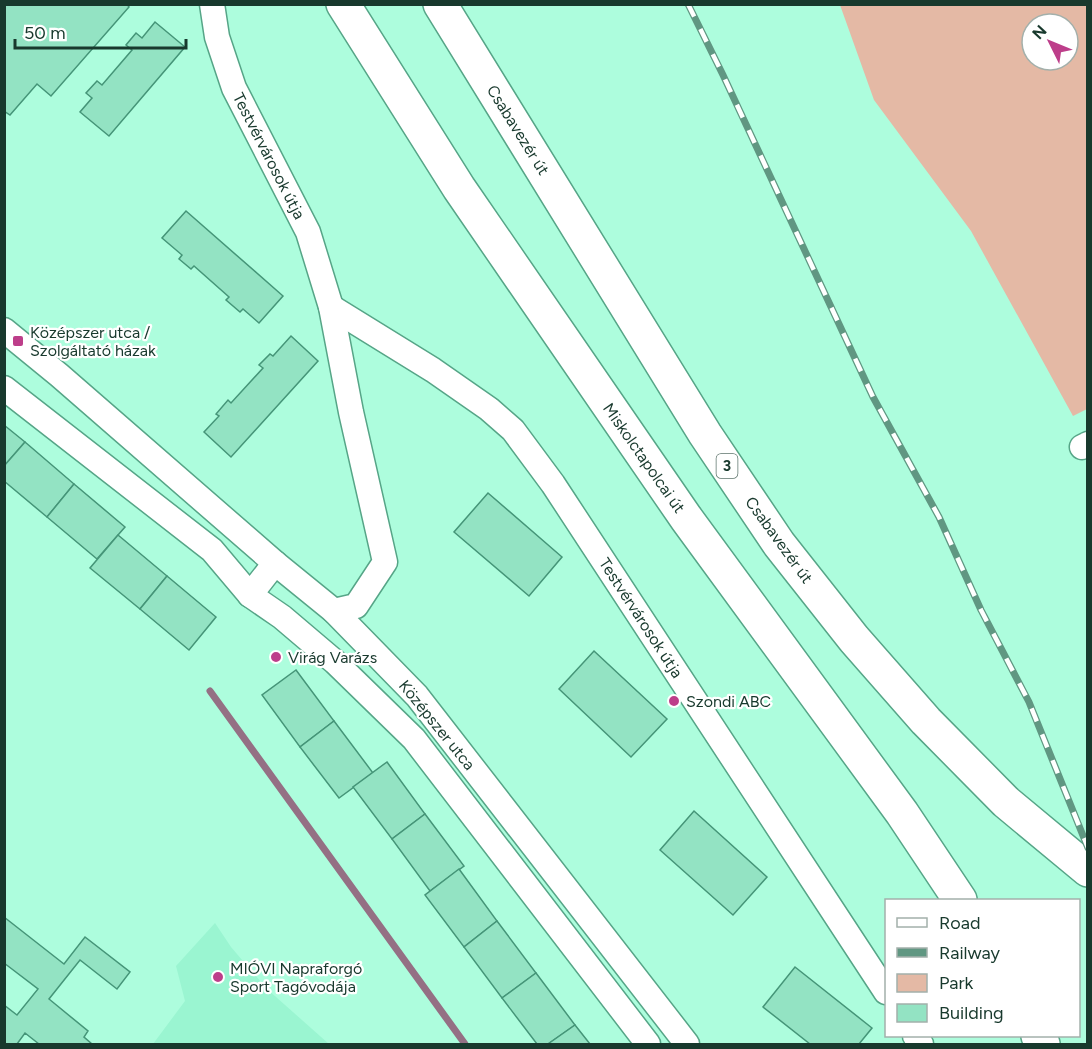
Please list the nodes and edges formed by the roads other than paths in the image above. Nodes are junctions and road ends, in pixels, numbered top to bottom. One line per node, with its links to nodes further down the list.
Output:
1 (212, 4): 4 (street, Testvérvárosok útja)
2 (343, 4): 11 (street, Miskolctapolcai út)
3 (440, 4): 10 (street, Csabavezér út / 3)
4 (331, 307): 9 (street, Testvérvárosok útja); 12 (street, Testvérvárosok útja)
5 (4, 330): 7 (street, Középszer utca)
6 (4, 388): 8 (street, Középszer utca)
7 (275, 563): 8 (street); 9 (street, Középszer utca)
8 (250, 595): 13 (street, Középszer utca)
9 (334, 611): 14 (street, Középszer utca)
10 (1088, 870)
11 (959, 899)
12 (885, 990)
13 (648, 1044)
14 (687, 1044)

